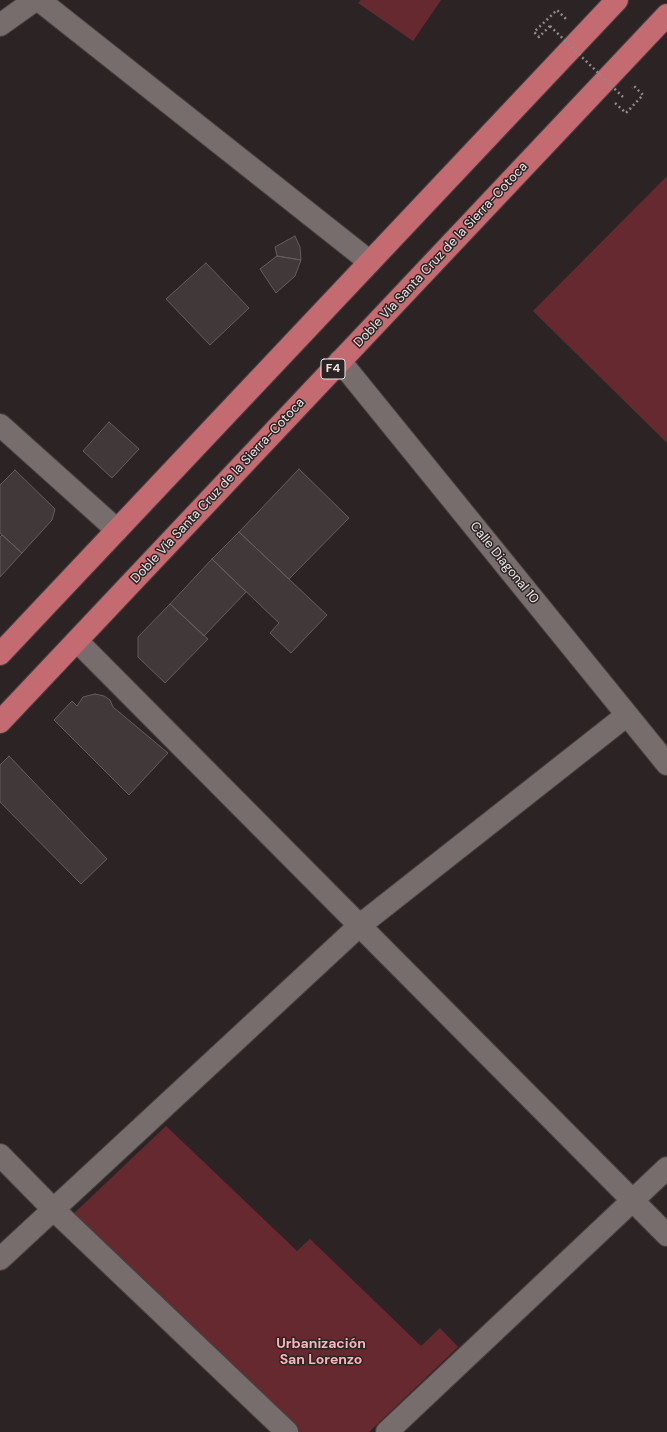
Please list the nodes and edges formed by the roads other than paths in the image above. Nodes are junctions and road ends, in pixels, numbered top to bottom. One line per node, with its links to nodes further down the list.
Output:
1 (35, 0): 5 (street)
2 (38, 0): 6 (street)
3 (617, 0): 6 (highway)
4 (667, 15): 7 (highway, Doble Vía Santa Cruz de la Sierra-Cotoca / F4)
5 (0, 25)
6 (370, 262): 9 (highway)
7 (340, 361): 10 (highway, Doble Vía Santa Cruz de la Sierra-Cotoca / F4); 12 (street, Calle Diagonal 10)
8 (0, 425): 9 (street)
9 (117, 530): 11 (highway)
10 (76, 641): 13 (highway, Doble Vía Santa Cruz de la Sierra-Cotoca / F4); 15 (street)
11 (0, 654)
12 (627, 715): 14 (street, Calle Diagonal 10); 15 (street)
13 (0, 722)
14 (667, 764)
15 (359, 926): 18 (street); 19 (street)
16 (0, 1155): 19 (street)
17 (667, 1168): 18 (street)
18 (633, 1200): 20 (street); 23 (street)
19 (53, 1209): 21 (street); 22 (street)
20 (667, 1235)
21 (0, 1259)
22 (287, 1432)
23 (388, 1432)

